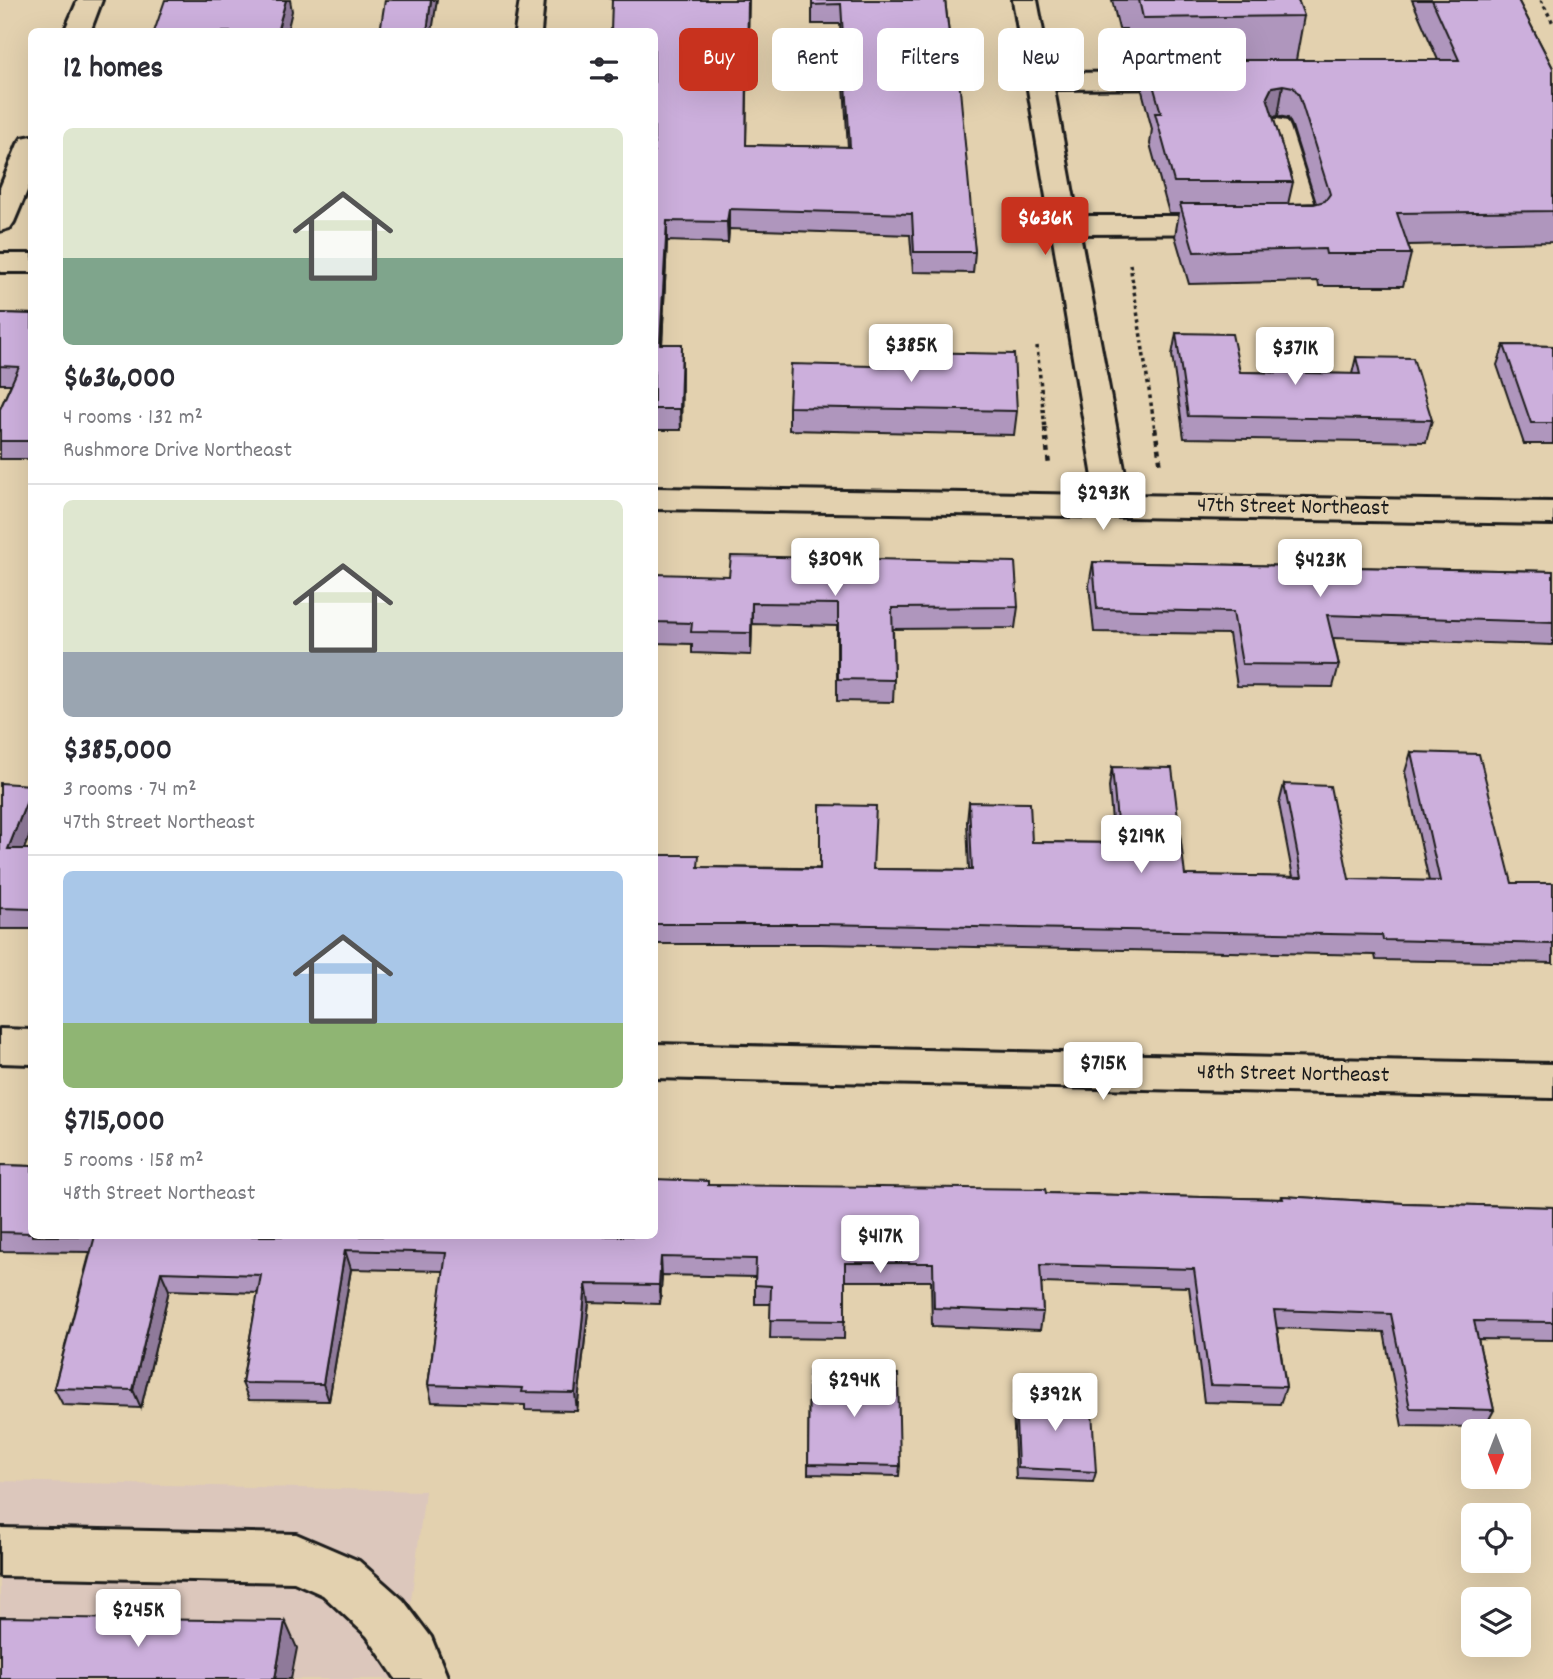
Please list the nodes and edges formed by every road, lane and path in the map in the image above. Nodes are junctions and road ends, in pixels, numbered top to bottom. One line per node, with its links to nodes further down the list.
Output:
1 (90, 0): 6 (street)
2 (532, 0): 7 (street)
3 (1025, 0): 8 (street)
4 (1541, 0): 5 (path)
5 (1553, 23)
6 (79, 28)
7 (528, 28)
8 (1030, 28)
9 (1042, 91): 13 (street)
10 (1277, 127): 14 (street)
11 (28, 154): 12 (street)
12 (0, 222)
13 (1065, 225): 14 (street); 21 (street)
14 (1124, 225): 19 (path)
15 (0, 263): 16 (street)
16 (28, 263)
17 (1036, 336): 18 (path)
18 (1049, 470)
19 (1161, 472)
20 (658, 498): 21 (street, 47th Street Northeast)
21 (1114, 505): 22 (street, 47th Street Northeast)
22 (1553, 513)
23 (0, 1046): 24 (street)
24 (28, 1047)
25 (658, 1061): 26 (street, 48th Street Northeast)
26 (1553, 1081)
27 (0, 1552): 28 (street)
28 (422, 1679)

